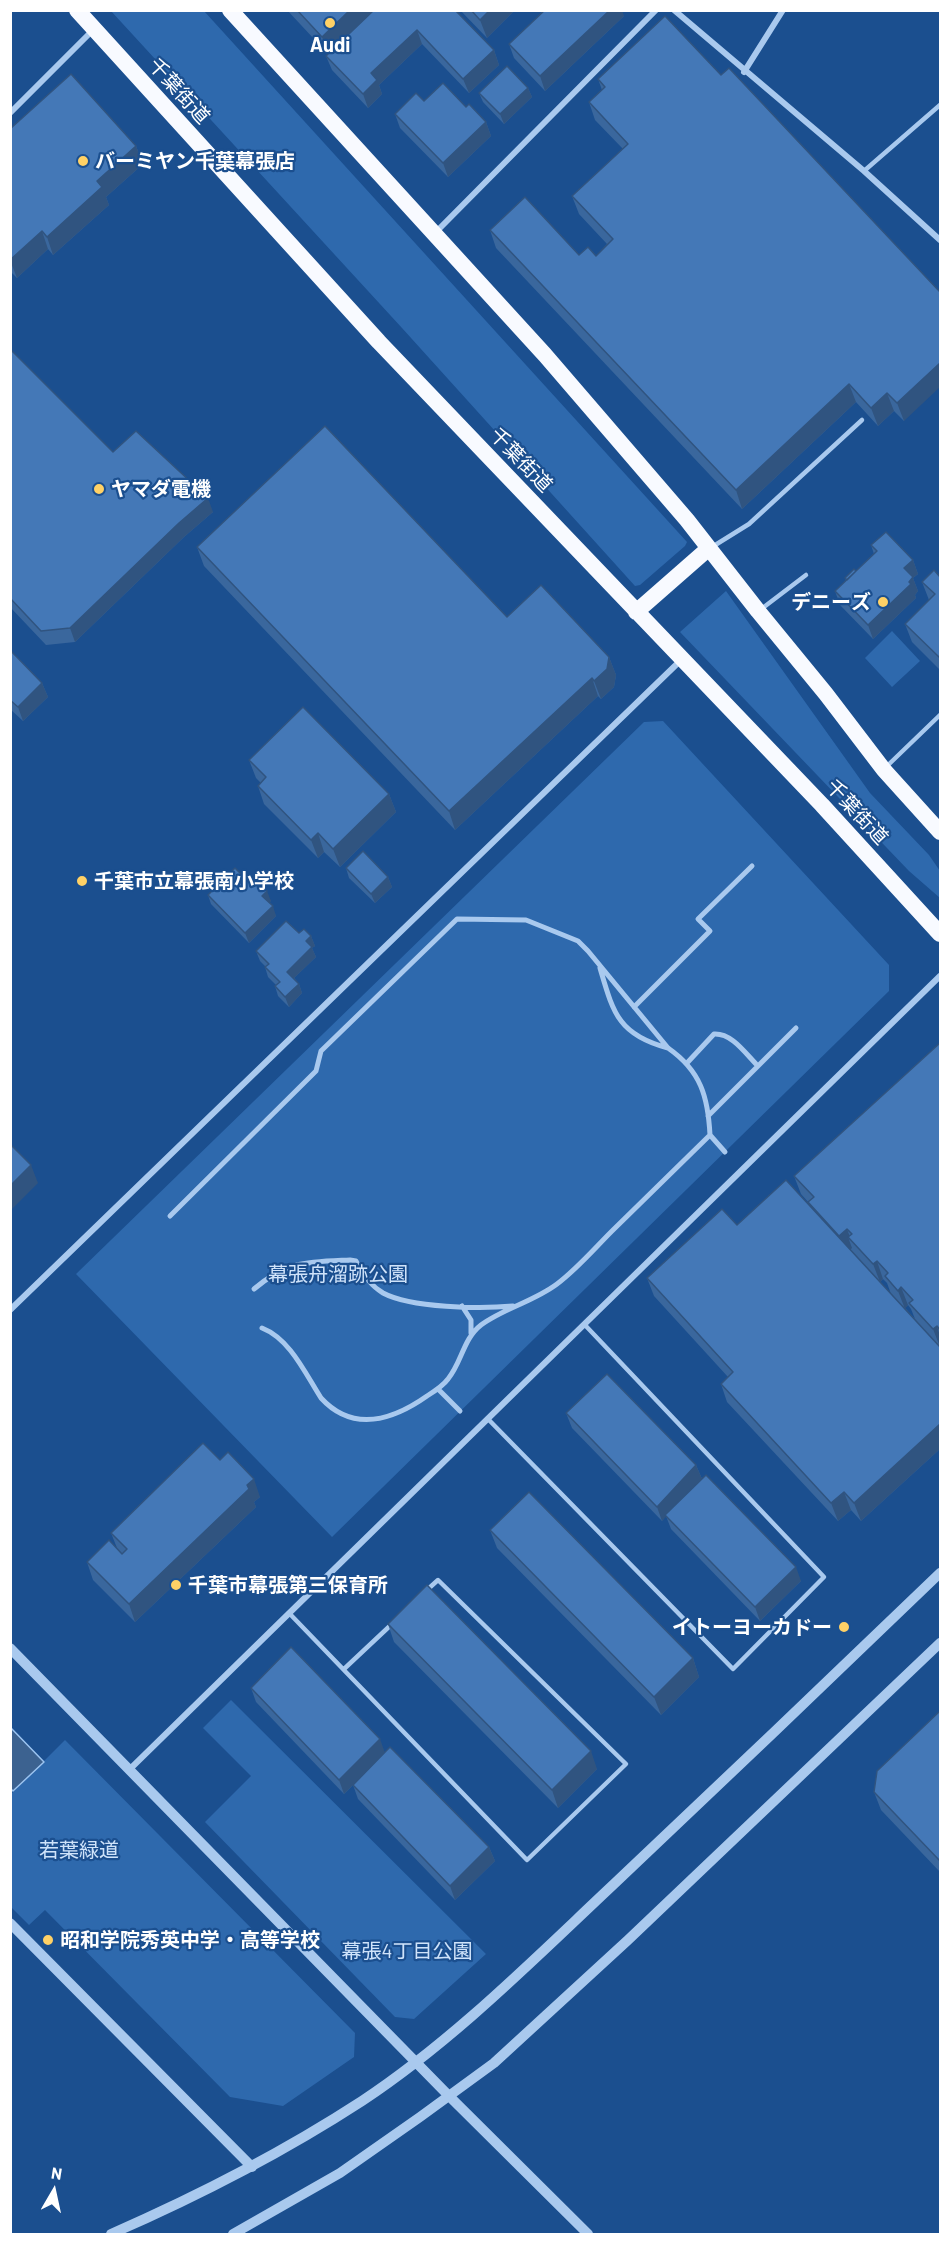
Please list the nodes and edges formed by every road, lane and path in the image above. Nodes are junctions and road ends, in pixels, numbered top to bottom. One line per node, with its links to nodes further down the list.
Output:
1 (77, 10): 6 (highway, 千葉街道)
2 (230, 10): 11 (highway)
3 (656, 10): 11 (street)
4 (674, 10): 7 (street)
5 (783, 10): 7 (street)
6 (94, 29): 9 (street); 17 (highway, 千葉街道)
7 (744, 72): 10 (street)
8 (940, 105): 10 (lane)
9 (10, 112)
10 (864, 171): 12 (street)
11 (434, 234): 14 (highway)
12 (940, 240)
13 (861, 420): 14 (lane)
14 (709, 548): 16 (highway); 17 (highway)
15 (806, 575): 16 (lane)
16 (758, 611): 20 (highway)
17 (636, 612): 18 (highway, 千葉街道)
18 (682, 659): 23 (highway, 千葉街道); 38 (street)
19 (940, 715): 20 (lane)
20 (884, 770): 21 (highway)
21 (940, 832)
22 (752, 866): 26 (street)
23 (940, 934)
24 (598, 963): 26 (street); 28 (street); 34 (street)
25 (940, 976): 39 (street)
26 (634, 1007): 28 (street)
27 (796, 1028): 30 (street)
28 (668, 1048): 29 (street)
29 (687, 1063): 30 (street); 31 (street)
30 (758, 1066): 31 (street)
31 (708, 1116): 32 (street)
32 (710, 1136): 33 (street); 37 (street)
33 (725, 1152)
34 (170, 1216)
35 (254, 1289): 36 (street)
36 (462, 1306): 37 (street); 41 (street)
37 (517, 1306): 41 (street)
38 (10, 1310)
39 (584, 1324): 44 (street); 44 (lane)
40 (262, 1328): 42 (street)
41 (471, 1333): 42 (street)
42 (438, 1389): 43 (street)
43 (460, 1411)
44 (488, 1419): 47 (street)
45 (940, 1573): 54 (street)
46 (421, 1596): 51 (lane)
47 (289, 1613): 51 (lane); 52 (street)
48 (395, 1621): 51 (lane)
49 (940, 1642): 55 (street)
50 (10, 1648): 52 (street)
51 (344, 1669)
52 (130, 1769): 54 (street)
53 (10, 1923): 56 (street)
54 (415, 2061): 55 (street); 56 (street)
55 (449, 2096): 58 (street); 59 (street)
56 (252, 2167): 57 (street)
57 (111, 2235)
58 (233, 2235)
59 (588, 2235)

